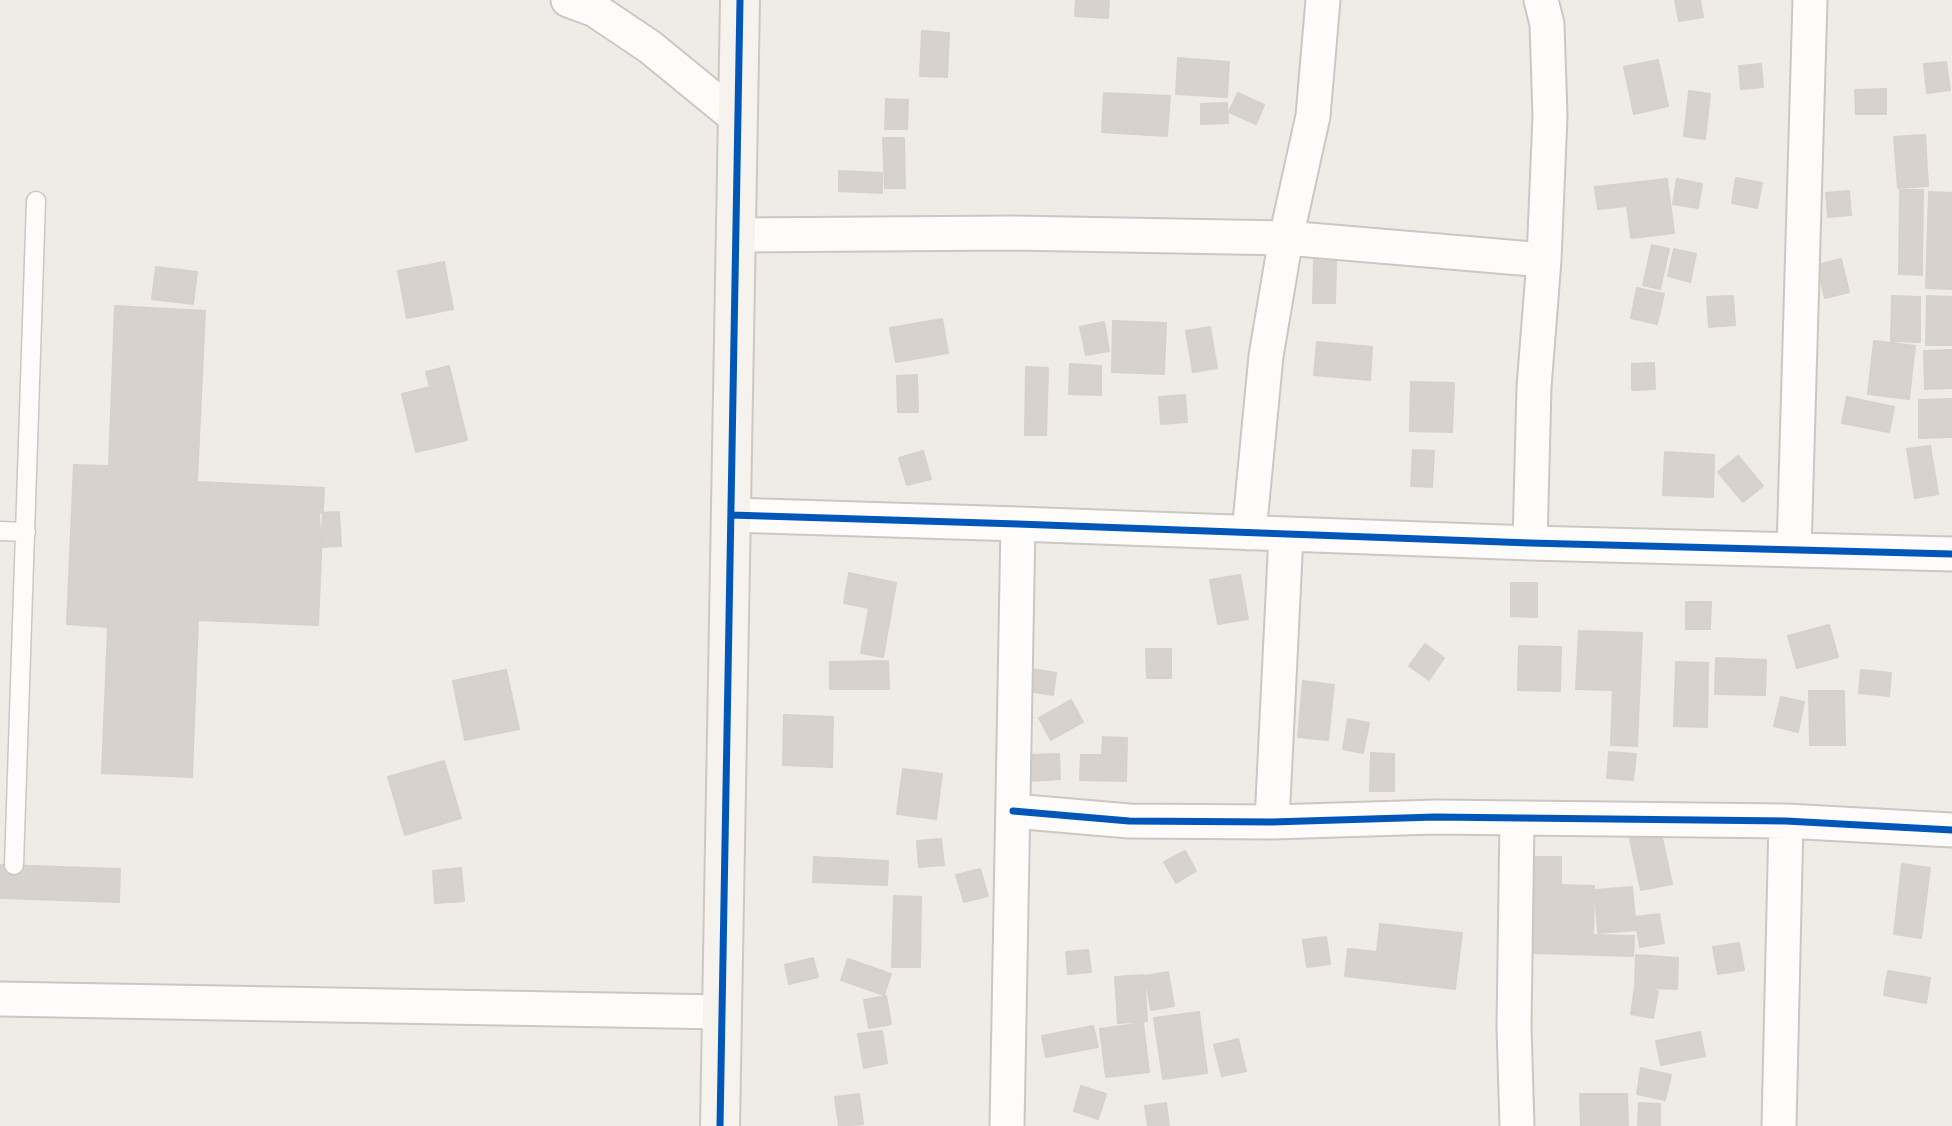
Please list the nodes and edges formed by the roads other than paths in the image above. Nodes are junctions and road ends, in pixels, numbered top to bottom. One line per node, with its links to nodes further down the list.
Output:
1 (568, 0): 6 (street)
2 (740, 0): 6 (street)
3 (1323, 0): 9 (street)
4 (1541, 0): 10 (street)
5 (1810, 0): 18 (street)
6 (738, 119): 8 (street)
7 (36, 201): 14 (lane)
8 (736, 235): 9 (street); 11 (street)
9 (1286, 238): 10 (street); 15 (street)
10 (1544, 260): 17 (street)
11 (731, 515): 12 (street); 27 (street)
12 (1018, 524): 15 (street); 20 (street)
13 (0, 531): 14 (lane)
14 (26, 532): 25 (lane)
15 (1249, 533): 16 (street)
16 (1286, 535): 17 (street); 23 (street)
17 (1530, 543): 18 (street)
18 (1794, 550): 19 (street)
19 (1952, 554)
20 (1013, 811): 23 (street); 29 (street)
21 (1517, 818): 22 (street); 23 (street); 30 (street)
22 (1786, 821): 24 (street); 31 (street)
23 (1272, 822)
24 (1952, 830)
25 (14, 865)
26 (0, 999): 27 (street)
27 (723, 1012): 28 (street)
28 (720, 1126)
29 (1007, 1126)
30 (1517, 1126)
31 (1779, 1126)

